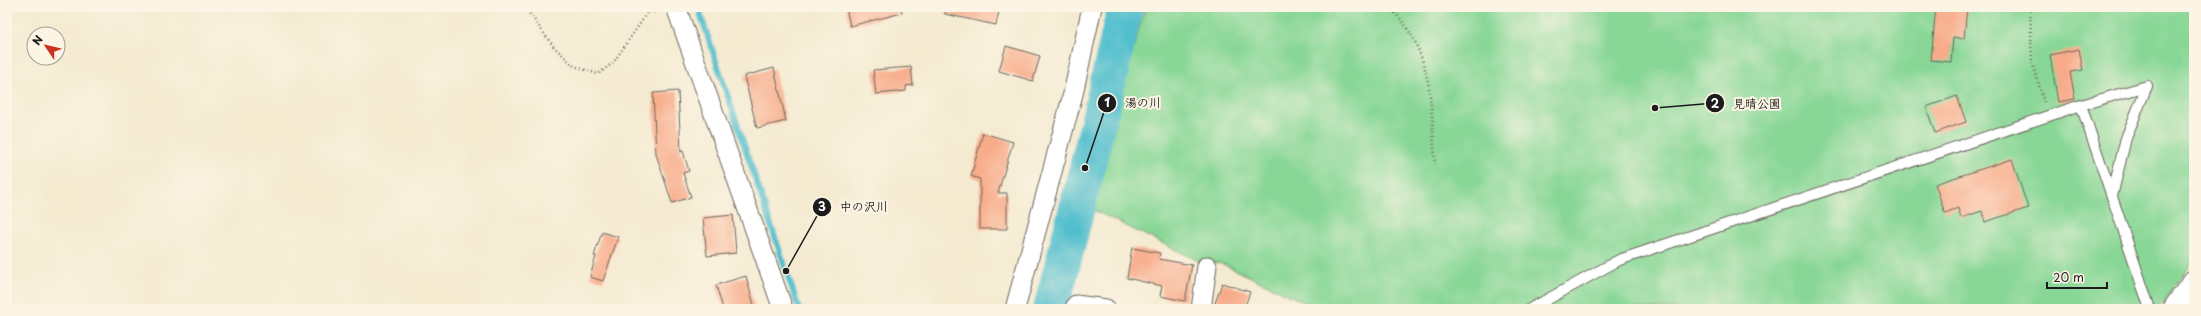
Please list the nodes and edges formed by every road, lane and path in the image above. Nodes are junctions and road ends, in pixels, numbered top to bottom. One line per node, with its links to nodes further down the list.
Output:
1 (525, 7): 5 (path)
2 (1092, 7): 14 (street)
3 (1389, 7): 8 (path)
4 (2030, 7): 7 (path)
5 (677, 10): 13 (street)
6 (2082, 105): 7 (lane); 9 (lane); 9 (lane)
7 (2048, 116): 17 (lane)
8 (1435, 164)
9 (2112, 196): 18 (lane)
10 (1207, 266): 16 (street)
11 (2194, 281): 19 (street)
12 (1076, 305): 15 (street)
13 (782, 309)
14 (1015, 309)
15 (1106, 309)
16 (1200, 309)
17 (1530, 309)
18 (2150, 309)
19 (2174, 309)

